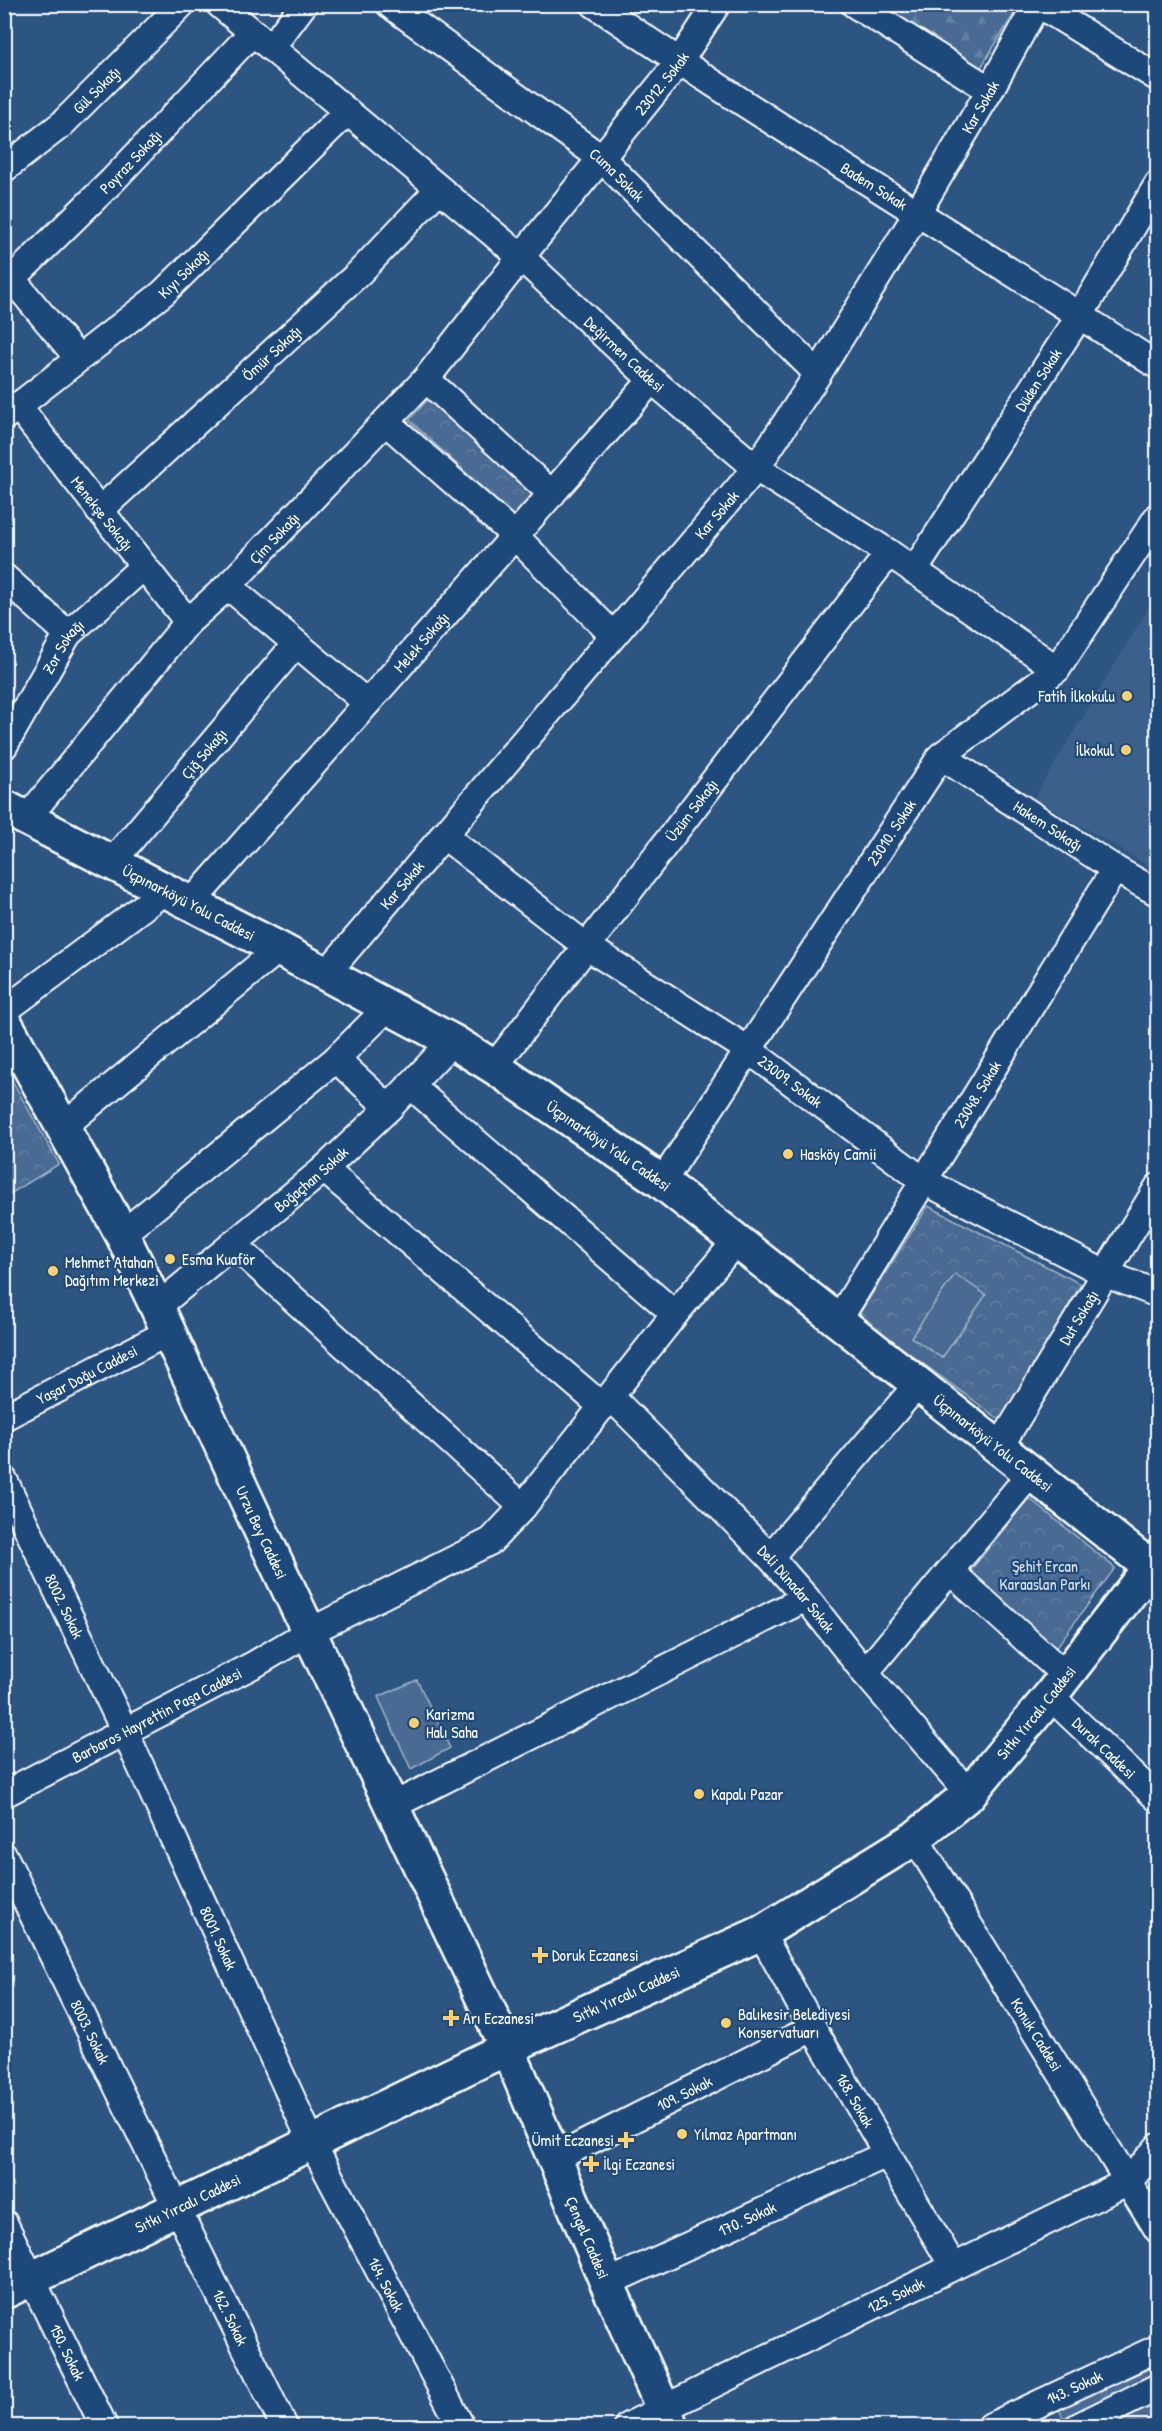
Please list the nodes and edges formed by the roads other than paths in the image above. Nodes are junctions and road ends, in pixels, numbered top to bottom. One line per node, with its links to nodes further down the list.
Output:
1 (182, 4): 15 (street, Gül Sokağı)
2 (219, 4): 9 (street, Değirmen Caddesi)
3 (304, 4): 9 (street, Poyraz Sokağı)
4 (389, 4): 14 (street, Cuma Sokak)
5 (594, 4): 10 (street, Badem Sokak)
6 (717, 4): 10 (street, 23012. Sokak)
7 (854, 4): 12 (street)
8 (1037, 4): 11 (street); 12 (street, Kar Sokak)
9 (262, 40): 13 (street, Değirmen Caddesi); 20 (street, Poyraz Sokağı)
10 (679, 62): 14 (street, 23012. Sokak); 18 (street, Badem Sokak)
11 (1158, 78)
12 (990, 90): 18 (street, Kar Sokak)
13 (347, 112): 17 (street, Değirmen Caddesi); 22 (street, Kıyı Sokağı)
14 (601, 158): 19 (street, 23012. Sokak); 24 (street, Cuma Sokak)
15 (4, 169)
16 (1158, 184): 21 (street, Düden Sokak)
17 (439, 189): 19 (street, Değirmen Caddesi); 31 (street, Ömür Sokağı)
18 (916, 214): 21 (street, Badem Sokak); 24 (street, Kar Sokak)
19 (521, 257): 25 (street, Çim Sokağı); 26 (street, Değirmen Caddesi)
20 (8, 283): 22 (street)
21 (1080, 315): 23 (street, Badem Sokak); 36 (street, Düden Sokak)
22 (78, 358): 27 (street, Kıyı Sokağı)
23 (1158, 366)
24 (818, 374): 29 (street, Kar Sokak)
25 (426, 379): 28 (street, Çim Sokağı); 30 (street)
26 (652, 380): 29 (street, Değirmen Caddesi); 30 (street, Melek Sokağı)
27 (11, 411): 31 (street, Menekşe Sokağı)
28 (386, 422): 33 (street); 38 (street, Çim Sokağı)
29 (756, 468): 34 (street, Değirmen Caddesi); 41 (street, Kar Sokak)
30 (552, 494): 33 (street, Melek Sokağı)
31 (99, 511): 35 (street, Menekşe Sokağı)
32 (1158, 516): 43 (street, 23010. Sokak)
33 (515, 536): 41 (street); 44 (street, Melek Sokağı)
34 (889, 553): 36 (street, Değirmen Caddesi); 53 (street, Üzüm Sokağı)
35 (144, 567): 39 (street, Menekşe Sokağı); 40 (street, Zor Sokağı)
36 (914, 571): 43 (street, Değirmen Caddesi)
37 (4, 577): 40 (street)
38 (228, 586): 39 (street, Çim Sokağı); 42 (street)
39 (188, 622): 47 (street, Çim Sokağı)
40 (68, 634): 45 (street, Zor Sokağı)
41 (613, 635): 48 (street, Kar Sokak)
42 (296, 644): 44 (street); 49 (street, Çiğ Sokağı)
43 (1057, 669): 46 (street, 23010. Sokak)
44 (367, 703): 52 (street, Melek Sokağı)
45 (4, 746)
46 (941, 756): 50 (street, Hakem Sokağı); 60 (street, 23010. Sokak)
47 (16, 813): 49 (main road, Üçpınarköyü Yolu Caddesi)
48 (443, 835): 53 (street, 23009. Sokak); 55 (street, Kar Sokak)
49 (112, 862): 52 (main road, Üçpınarköyü Yolu Caddesi)
50 (1115, 868): 51 (street, Hakem Sokağı); 68 (street, 23048. Sokak)
51 (1158, 893)
52 (178, 897): 54 (main road, Üçpınarköyü Yolu Caddesi); 57 (street, Melek Sokağı)
53 (586, 946): 60 (street, 23009. Sokak); 62 (street, Üzüm Sokağı)
54 (279, 949): 55 (main road, Üçpınarköyü Yolu Caddesi); 65 (street)
55 (326, 974): 56 (main road, Üçpınarköyü Yolu Caddesi)
56 (388, 1007): 59 (main road, Üçpınarköyü Yolu Caddesi); 61 (street)
57 (4, 1011)
58 (4, 1022): 65 (main road, Urzu Bey Caddesi)
59 (452, 1041): 62 (main road, Üçpınarköyü Yolu Caddesi); 63 (street, Boğaçhan Sokak)
60 (750, 1051): 67 (street, 23010. Sokak); 68 (street, 23009. Sokak)
61 (336, 1059): 64 (street); 70 (street)
62 (494, 1067): 67 (main road, Üçpınarköyü Yolu Caddesi)
63 (410, 1085): 64 (street, Boğaçhan Sokak); 75 (street)
64 (389, 1108): 66 (street, Boğaçhan Sokak)
65 (64, 1126): 70 (main road, Urzu Bey Caddesi)
66 (324, 1168): 72 (street, Boğaçhan Sokak); 79 (street, Deli Dünadar Sokak)
67 (662, 1182): 71 (main road, Üçpınarköyü Yolu Caddesi)
68 (924, 1182): 73 (street, 23009. Sokak); 77 (street, 23048. Sokak)
69 (1158, 1187): 73 (street, Dut Sokağı)
70 (122, 1234): 76 (main road, Urzu Bey Caddesi)
71 (737, 1240): 75 (street, Barbaros Hayrettin Paşa Caddesi); 77 (main road, Üçpınarköyü Yolu Caddesi)
72 (233, 1244): 76 (street, Boğaçhan Sokak); 84 (street)
73 (1106, 1274): 74 (street, 23009. Sokak); 81 (street, Dut Sokağı)
74 (1158, 1294)
75 (675, 1314): 79 (street, Barbaros Hayrettin Paşa Caddesi)
76 (163, 1319): 80 (street, Yaşar Doğu Caddesi); 89 (main road, Urzu Bey Caddesi)
77 (838, 1319): 78 (main road, Üçpınarköyü Yolu Caddesi)
78 (918, 1384): 81 (main road, Üçpınarköyü Yolu Caddesi); 85 (street)
79 (607, 1402): 84 (street, Barbaros Hayrettin Paşa Caddesi); 85 (street, Deli Dünadar Sokak)
80 (4, 1417)
81 (999, 1448): 82 (main road, Üçpınarköyü Yolu Caddesi)
82 (1031, 1473): 86 (main road, Üçpınarköyü Yolu Caddesi); 87 (street)
83 (4, 1480): 92 (street, 8002. Sokak)
84 (523, 1507): 89 (street, Barbaros Hayrettin Paşa Caddesi)
85 (770, 1557): 88 (street, Deli Dünadar Sokak)
86 (1155, 1566): 91 (main road, Sıtkı Yırcalı Caddesi)
87 (950, 1571): 90 (street); 91 (street, Durak Caddesi)
88 (806, 1598): 90 (street, Deli Dünadar Sokak); 96 (street)
89 (309, 1632): 92 (street, Barbaros Hayrettin Paşa Caddesi); 96 (main road, Urzu Bey Caddesi)
90 (865, 1673): 94 (street, Deli Dünadar Sokak)
91 (1058, 1686): 94 (main road, Sıtkı Yırcalı Caddesi); 95 (street, Durak Caddesi)
92 (125, 1732): 93 (street, Barbaros Hayrettin Paşa Caddesi); 102 (street, 8001. Sokak)
93 (4, 1794)
94 (969, 1794): 97 (main road, Sıtkı Yırcalı Caddesi)
95 (1158, 1799)
96 (392, 1806): 101 (main road, Urzu Bey Caddesi)
97 (915, 1839): 99 (main road, Sıtkı Yırcalı Caddesi); 106 (street, Konuk Caddesi)
98 (4, 1856): 107 (street, 8003. Sokak)
99 (761, 1933): 100 (street, 168. Sokak); 101 (main road, Sıtkı Yırcalı Caddesi)
100 (813, 2028): 104 (street, 168. Sokak); 105 (street, 109. Sokak)
101 (507, 2048): 102 (main road, Sıtkı Yırcalı Caddesi); 105 (main road, Çengel Caddesi)
102 (312, 2143): 107 (main road, Sıtkı Yırcalı Caddesi); 118 (street, 164. Sokak)
103 (1158, 2147): 106 (street)
104 (887, 2154): 110 (street, 168. Sokak); 111 (street, 170. Sokak)
105 (554, 2159): 111 (main road, Çengel Caddesi)
106 (1129, 2181): 109 (street, Konuk Caddesi); 110 (street, 125. Sokak)
107 (177, 2209): 112 (main road, Sıtkı Yırcalı Caddesi); 117 (street, 162. Sokak)
108 (4, 2223): 112 (street, 150. Sokak)
109 (1158, 2230)
110 (953, 2266): 115 (street, 125. Sokak)
111 (607, 2283): 115 (main road, Çengel Caddesi)
112 (18, 2285): 116 (street, 150. Sokak)
113 (1158, 2348): 120 (street, 143. Sokak)
114 (1158, 2387): 121 (street)
115 (667, 2418): 119 (street, 125. Sokak)
116 (104, 2427)
117 (284, 2427)
118 (461, 2427)
119 (628, 2427)
120 (991, 2427)
121 (1078, 2427)

